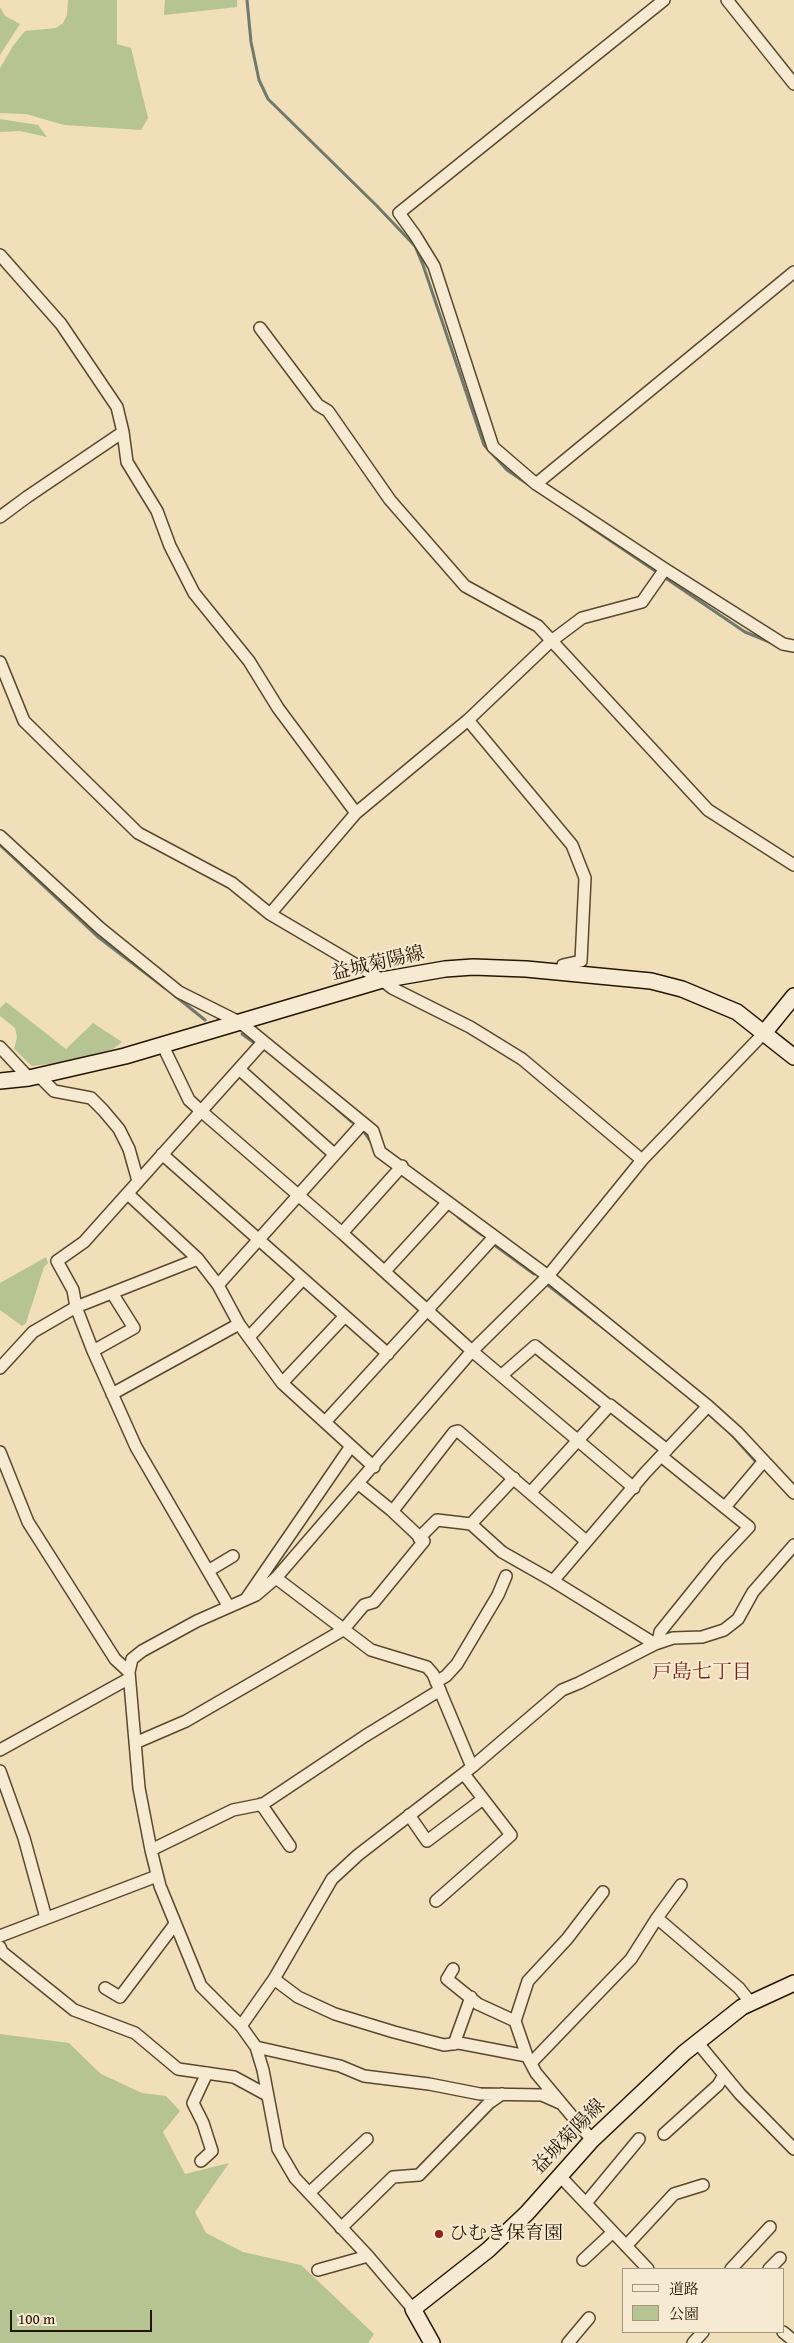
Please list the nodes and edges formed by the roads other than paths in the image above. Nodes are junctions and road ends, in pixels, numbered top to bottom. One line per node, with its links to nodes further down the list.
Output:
1 (664, 0): 8 (street)
2 (727, 0): 3 (street)
3 (794, 84)
4 (0, 255): 7 (street)
5 (794, 272): 8 (street)
6 (260, 328): 11 (street)
7 (123, 432): 9 (street); 15 (street)
8 (536, 484): 10 (street)
9 (0, 517)
10 (662, 573): 11 (street); 12 (street)
11 (550, 642): 14 (street); 17 (street)
12 (794, 646)
13 (0, 662): 18 (street)
14 (468, 720): 15 (street); 19 (street)
15 (356, 814): 18 (street)
16 (0, 836): 22 (street)
17 (794, 865)
18 (270, 914): 20 (street)
19 (563, 973): 20 (main road, 益城菊陽線); 23 (main road, 益城菊陽線)
20 (382, 980): 22 (main road, 益城菊陽線); 35 (street)
21 (791, 1004): 23 (main road)
22 (240, 1023): 24 (street); 25 (main road, 益城菊陽線)
23 (764, 1033): 27 (main road, 益城菊陽線); 35 (street)
24 (263, 1042): 28 (street); 32 (street)
25 (163, 1046): 29 (main road, 益城菊陽線); 31 (street)
26 (0, 1047): 29 (street)
27 (794, 1057)
28 (239, 1069): 31 (street); 34 (street)
29 (34, 1077): 30 (main road, 益城菊陽線); 37 (street)
30 (0, 1081)
31 (201, 1111): 33 (street); 39 (street)
32 (363, 1123): 34 (street); 36 (street)
33 (162, 1154): 37 (street); 43 (street)
34 (334, 1154): 39 (street)
35 (642, 1160): 46 (street)
36 (402, 1166): 40 (street); 41 (street)
37 (138, 1181): 38 (street)
38 (128, 1194): 44 (street); 50 (street)
39 (297, 1195): 41 (street); 43 (street)
40 (448, 1202): 42 (street); 45 (street)
41 (342, 1233): 45 (street)
42 (494, 1237): 46 (street); 51 (street)
43 (258, 1239): 47 (street); 48 (street)
44 (198, 1259): 48 (street); 49 (street)
45 (384, 1271): 51 (street)
46 (548, 1276): 56 (street); 63 (street)
47 (303, 1279): 52 (street); 54 (street)
48 (218, 1285): 53 (street)
49 (112, 1293): 50 (street); 55 (street)
50 (76, 1307): 55 (street); 58 (street)
51 (427, 1309): 56 (street); 57 (street)
52 (345, 1316): 57 (street); 60 (street)
53 (239, 1324): 54 (street); 61 (street)
54 (248, 1337): 60 (street)
55 (93, 1351): 61 (street)
56 (472, 1352): 59 (street); 70 (street)
57 (388, 1354): 64 (street)
58 (0, 1368)
59 (502, 1375): 62 (street); 65 (street)
60 (282, 1383): 64 (street)
61 (112, 1394): 84 (street)
62 (608, 1406): 65 (street); 68 (street)
63 (708, 1406): 68 (street); 69 (street)
64 (325, 1422): 66 (street)
65 (577, 1440): 74 (street); 75 (street)
66 (351, 1446): 70 (street); 88 (street)
67 (0, 1452): 71 (street)
68 (664, 1453): 74 (street); 77 (street)
69 (762, 1462): 76 (street); 77 (street)
70 (374, 1467): 73 (street)
71 (3, 1472): 92 (street)
72 (514, 1478): 75 (street); 78 (street); 79 (street)
73 (359, 1484): 78 (street); 86 (street)
74 (634, 1488): 81 (street)
75 (531, 1492): 81 (street)
76 (794, 1493)
77 (725, 1507): 91 (street)
78 (390, 1510): 80 (street)
79 (471, 1524): 80 (street); 87 (street)
80 (419, 1538): 90 (street)
81 (586, 1541): 87 (street)
82 (794, 1545): 91 (street)
83 (233, 1556): 84 (street)
84 (208, 1571): 89 (street)
85 (506, 1576): 93 (street)
86 (276, 1578): 88 (street); 90 (street)
87 (553, 1581): 91 (street)
88 (245, 1600): 89 (street)
89 (229, 1607): 92 (street)
90 (343, 1630): 93 (street); 94 (street)
91 (656, 1644): 97 (street)
92 (128, 1676): 94 (street); 95 (street)
93 (438, 1686): 97 (street); 99 (street)
94 (135, 1743): 102 (street)
95 (1, 1747)
96 (0, 1770): 107 (street)
97 (468, 1771): 98 (street); 100 (street)
98 (483, 1799): 100 (street); 106 (street)
99 (261, 1804): 101 (street); 102 (street)
100 (409, 1815): 113 (street)
101 (290, 1846)
102 (151, 1850): 103 (street)
103 (157, 1876): 107 (street); 109 (street)
104 (681, 1885): 108 (street)
105 (603, 1892): 118 (street)
106 (436, 1901)
107 (46, 1918): 110 (street)
108 (657, 1918): 117 (street); 123 (street)
109 (175, 1924): 115 (street); 119 (street)
110 (0, 1936)
111 (0, 1947): 124 (street)
112 (453, 1969): 116 (street)
113 (274, 1980): 119 (street); 121 (street)
114 (794, 1983): 117 (main road, 益城菊陽線)
115 (105, 1988)
116 (471, 1997): 118 (street); 121 (street)
117 (751, 2003): 120 (main road, 益城菊陽線)
118 (515, 2021): 123 (street)
119 (241, 2026): 122 (street)
120 (696, 2042): 125 (street); 132 (main road, 益城菊陽線)
121 (454, 2044): 123 (street)
122 (256, 2047): 126 (street); 127 (street)
123 (529, 2060): 128 (street)
124 (207, 2073): 127 (street); 134 (street)
125 (724, 2075): 129 (street); 133 (street)
126 (502, 2094): 128 (street); 140 (street)
127 (267, 2095): 137 (street)
128 (560, 2103): 132 (street)
129 (664, 2134)
130 (367, 2139): 137 (street)
131 (639, 2139): 138 (street)
132 (592, 2140): 135 (main road, 益城菊陽線)
133 (794, 2149)
134 (201, 2161)
135 (559, 2175): 138 (street); 150 (main road, 益城菊陽線)
136 (703, 2185): 142 (street)
137 (309, 2193): 140 (street)
138 (586, 2203): 141 (street)
139 (770, 2226): 147 (street)
140 (341, 2228): 143 (street)
141 (613, 2232): 142 (street); 145 (street)
142 (626, 2246): 146 (street)
143 (368, 2256): 149 (street); 150 (street)
144 (780, 2258): 148 (street)
145 (583, 2260)
146 (647, 2268)
147 (732, 2268)
148 (770, 2268)
149 (318, 2270)
150 (413, 2309): 155 (main road)
151 (588, 2318): 156 (street)
152 (702, 2333): 157 (street)
153 (784, 2333): 154 (street)
154 (794, 2341)
155 (432, 2343)
156 (568, 2343)
157 (693, 2343)

